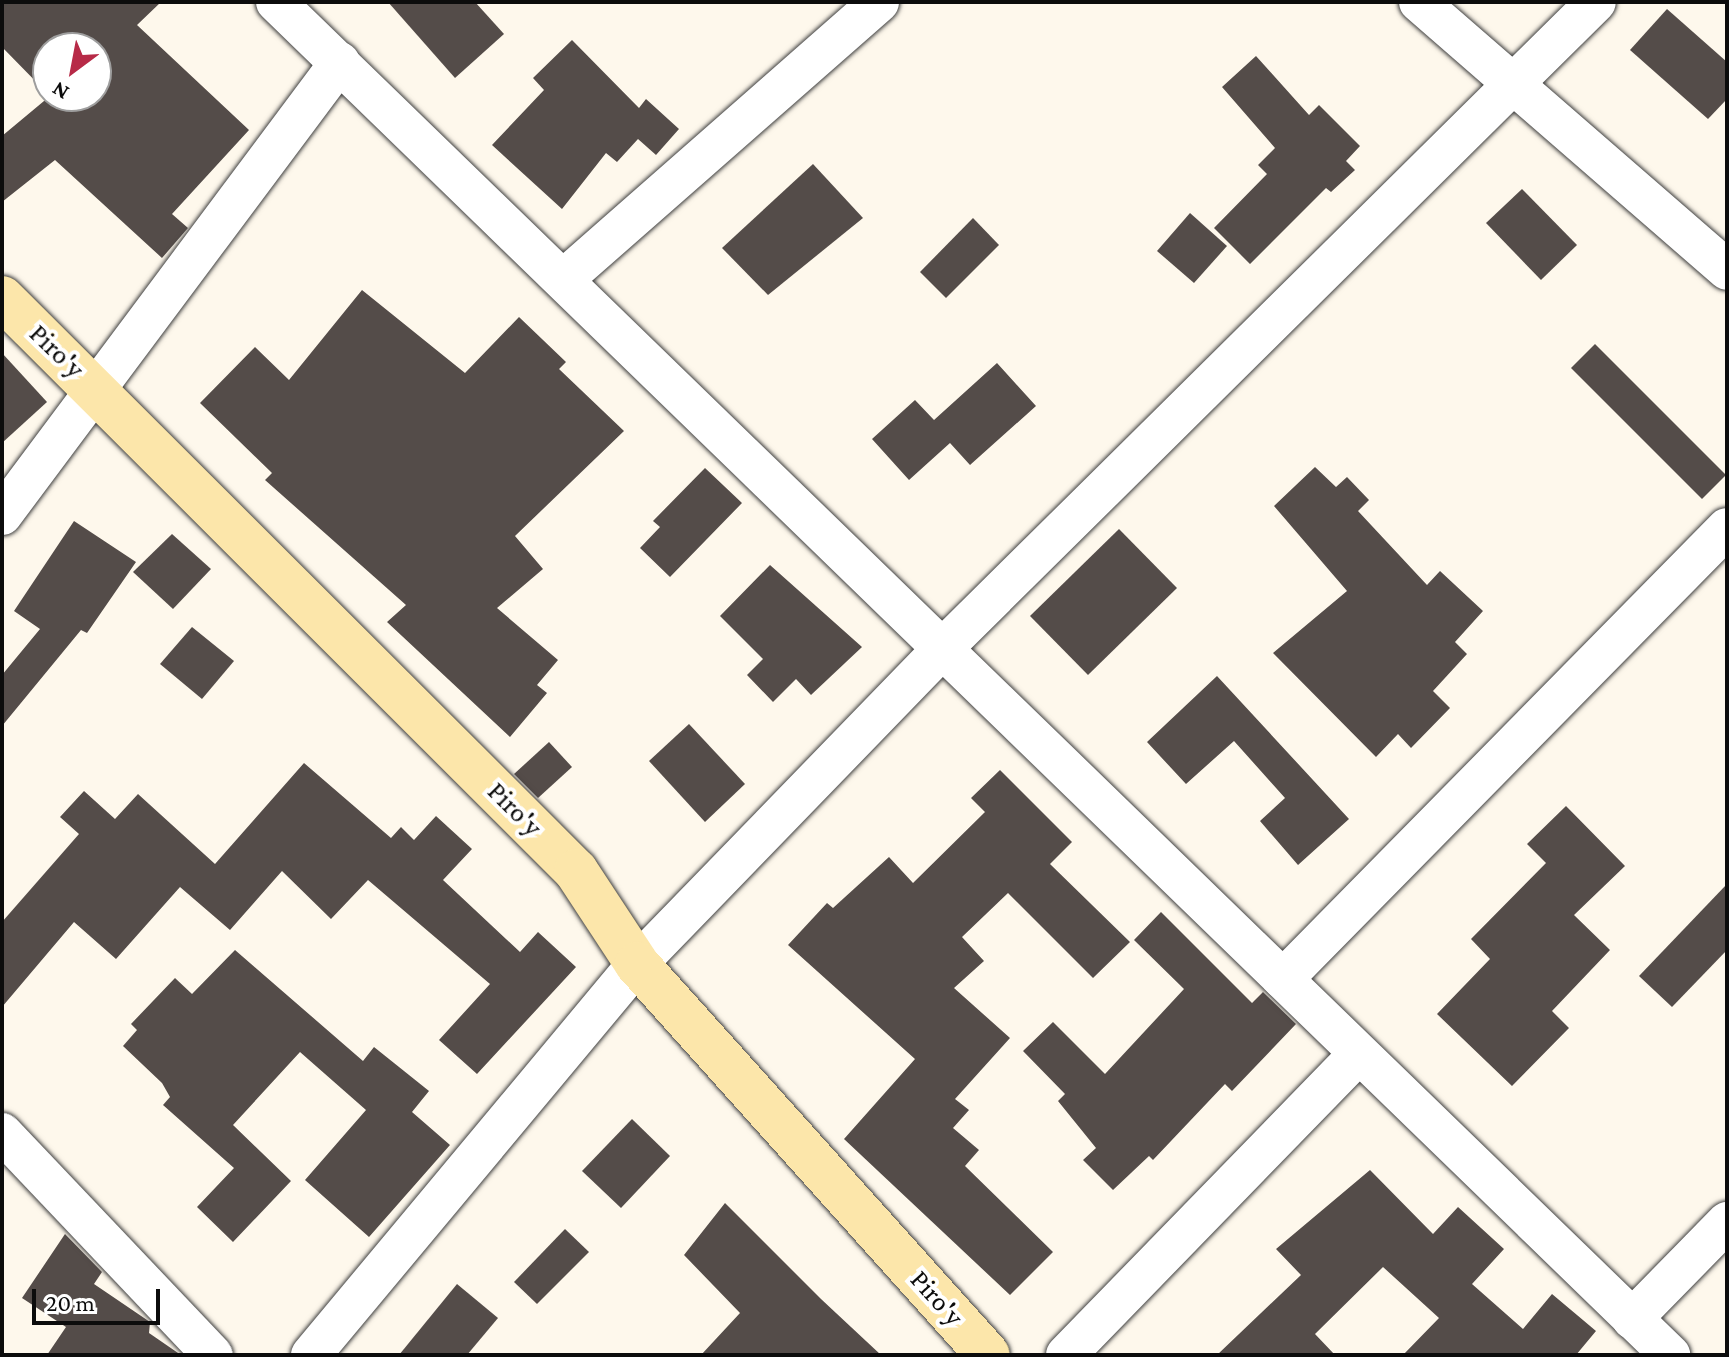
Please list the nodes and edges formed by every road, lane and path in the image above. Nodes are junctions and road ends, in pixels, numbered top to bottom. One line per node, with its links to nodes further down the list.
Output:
1 (276, 2): 5 (street)
2 (879, 2): 8 (street)
3 (1419, 2): 6 (street)
4 (1596, 2): 6 (street)
5 (340, 62): 8 (street); 10 (street)
6 (1515, 81): 7 (street); 13 (street)
7 (1727, 270)
8 (565, 278): 13 (street)
9 (2, 298): 10 (main road, Piro'y)
10 (100, 393): 11 (street); 14 (main road, Piro'y)
11 (2, 515)
12 (1727, 528): 15 (street)
13 (941, 650): 14 (street); 15 (street)
14 (637, 964): 21 (street); 22 (main road, Piro'y)
15 (1283, 979): 16 (street)
16 (1357, 1056): 19 (street); 23 (street)
17 (2, 1133): 20 (street)
18 (1727, 1222): 19 (street)
19 (1632, 1319): 24 (street)
20 (213, 1355)
21 (311, 1355)
22 (988, 1355)
23 (1066, 1355)
24 (1670, 1355)

